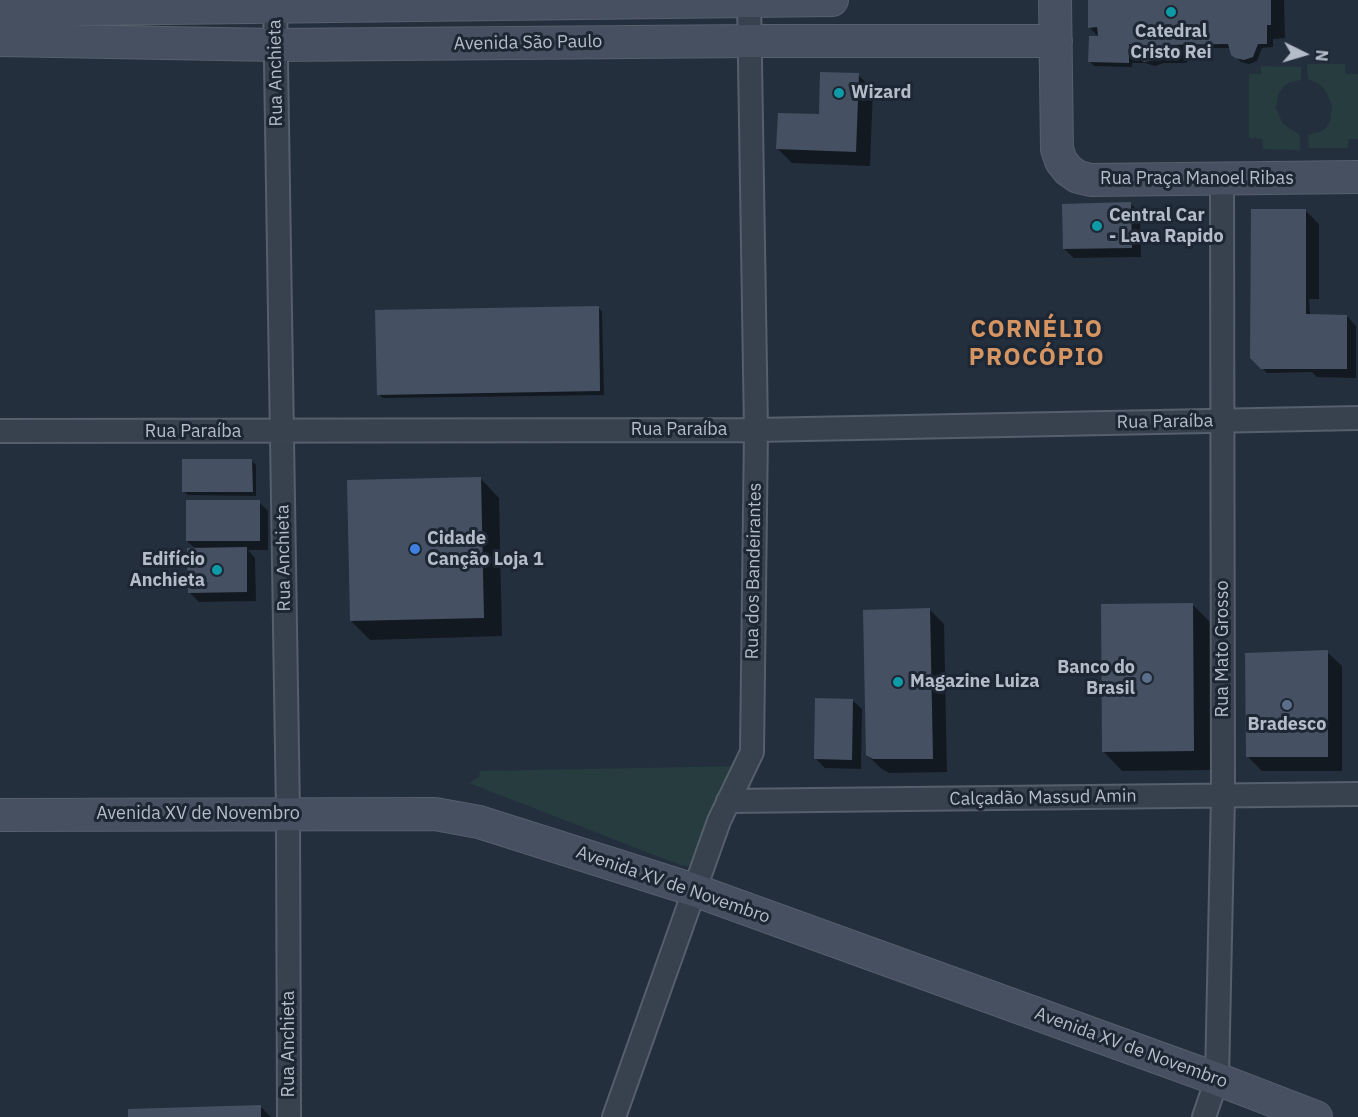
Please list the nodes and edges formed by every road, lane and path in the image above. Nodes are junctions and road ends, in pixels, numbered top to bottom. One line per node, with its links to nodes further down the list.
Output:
1 (832, 0): 3 (street)
2 (1055, 0): 9 (street, Rua Praça Manoel Ribas)
3 (749, 1): 4 (street); 8 (street, Rua dos Bandeirantes)
4 (275, 4): 5 (street); 11 (street, Rua Anchieta)
5 (117, 9): 6 (street); 10 (street)
6 (0, 10)
7 (0, 40): 10 (street, Avenida São Paulo)
8 (751, 41): 9 (street, Avenida São Paulo); 11 (street, Avenida São Paulo); 16 (street, Rua dos Bandeirantes)
9 (1056, 41): 13 (street, Rua Praça Manoel Ribas)
10 (117, 42): 11 (street, Avenida São Paulo)
11 (276, 45): 18 (street, Rua Anchieta)
12 (1358, 177): 13 (street, Rua Praça Manoel Ribas)
13 (1222, 179): 15 (street, Rua Mato Grosso)
14 (1358, 418): 15 (street, Rua Paraíba)
15 (1223, 421): 16 (street, Rua Paraíba); 20 (street, Rua Mato Grosso)
16 (756, 430): 18 (street, Rua Paraíba); 21 (street, Rua dos Bandeirantes)
17 (0, 431): 18 (street, Rua Paraíba)
18 (282, 432): 22 (street, Rua Anchieta)
19 (1358, 794): 20 (street, Calçadão Massud Amin)
20 (1222, 796): 21 (street, Calçadão Massud Amin); 25 (street, Rua Mato Grosso)
21 (728, 801): 24 (street, Rua dos Bandeirantes)
22 (288, 813): 23 (street, Avenida XV de Novembro); 24 (street, Avenida XV de Novembro); 26 (street, Rua Anchieta)
23 (0, 814)
24 (694, 890): 25 (street, Avenida XV de Novembro); 27 (street, Rua dos Bandeirantes)
25 (1217, 1079): 28 (street, Rua Mato Grosso); 29 (street, Avenida XV de Novembro)
26 (289, 1117)
27 (614, 1117)
28 (1204, 1117)
29 (1316, 1117)

